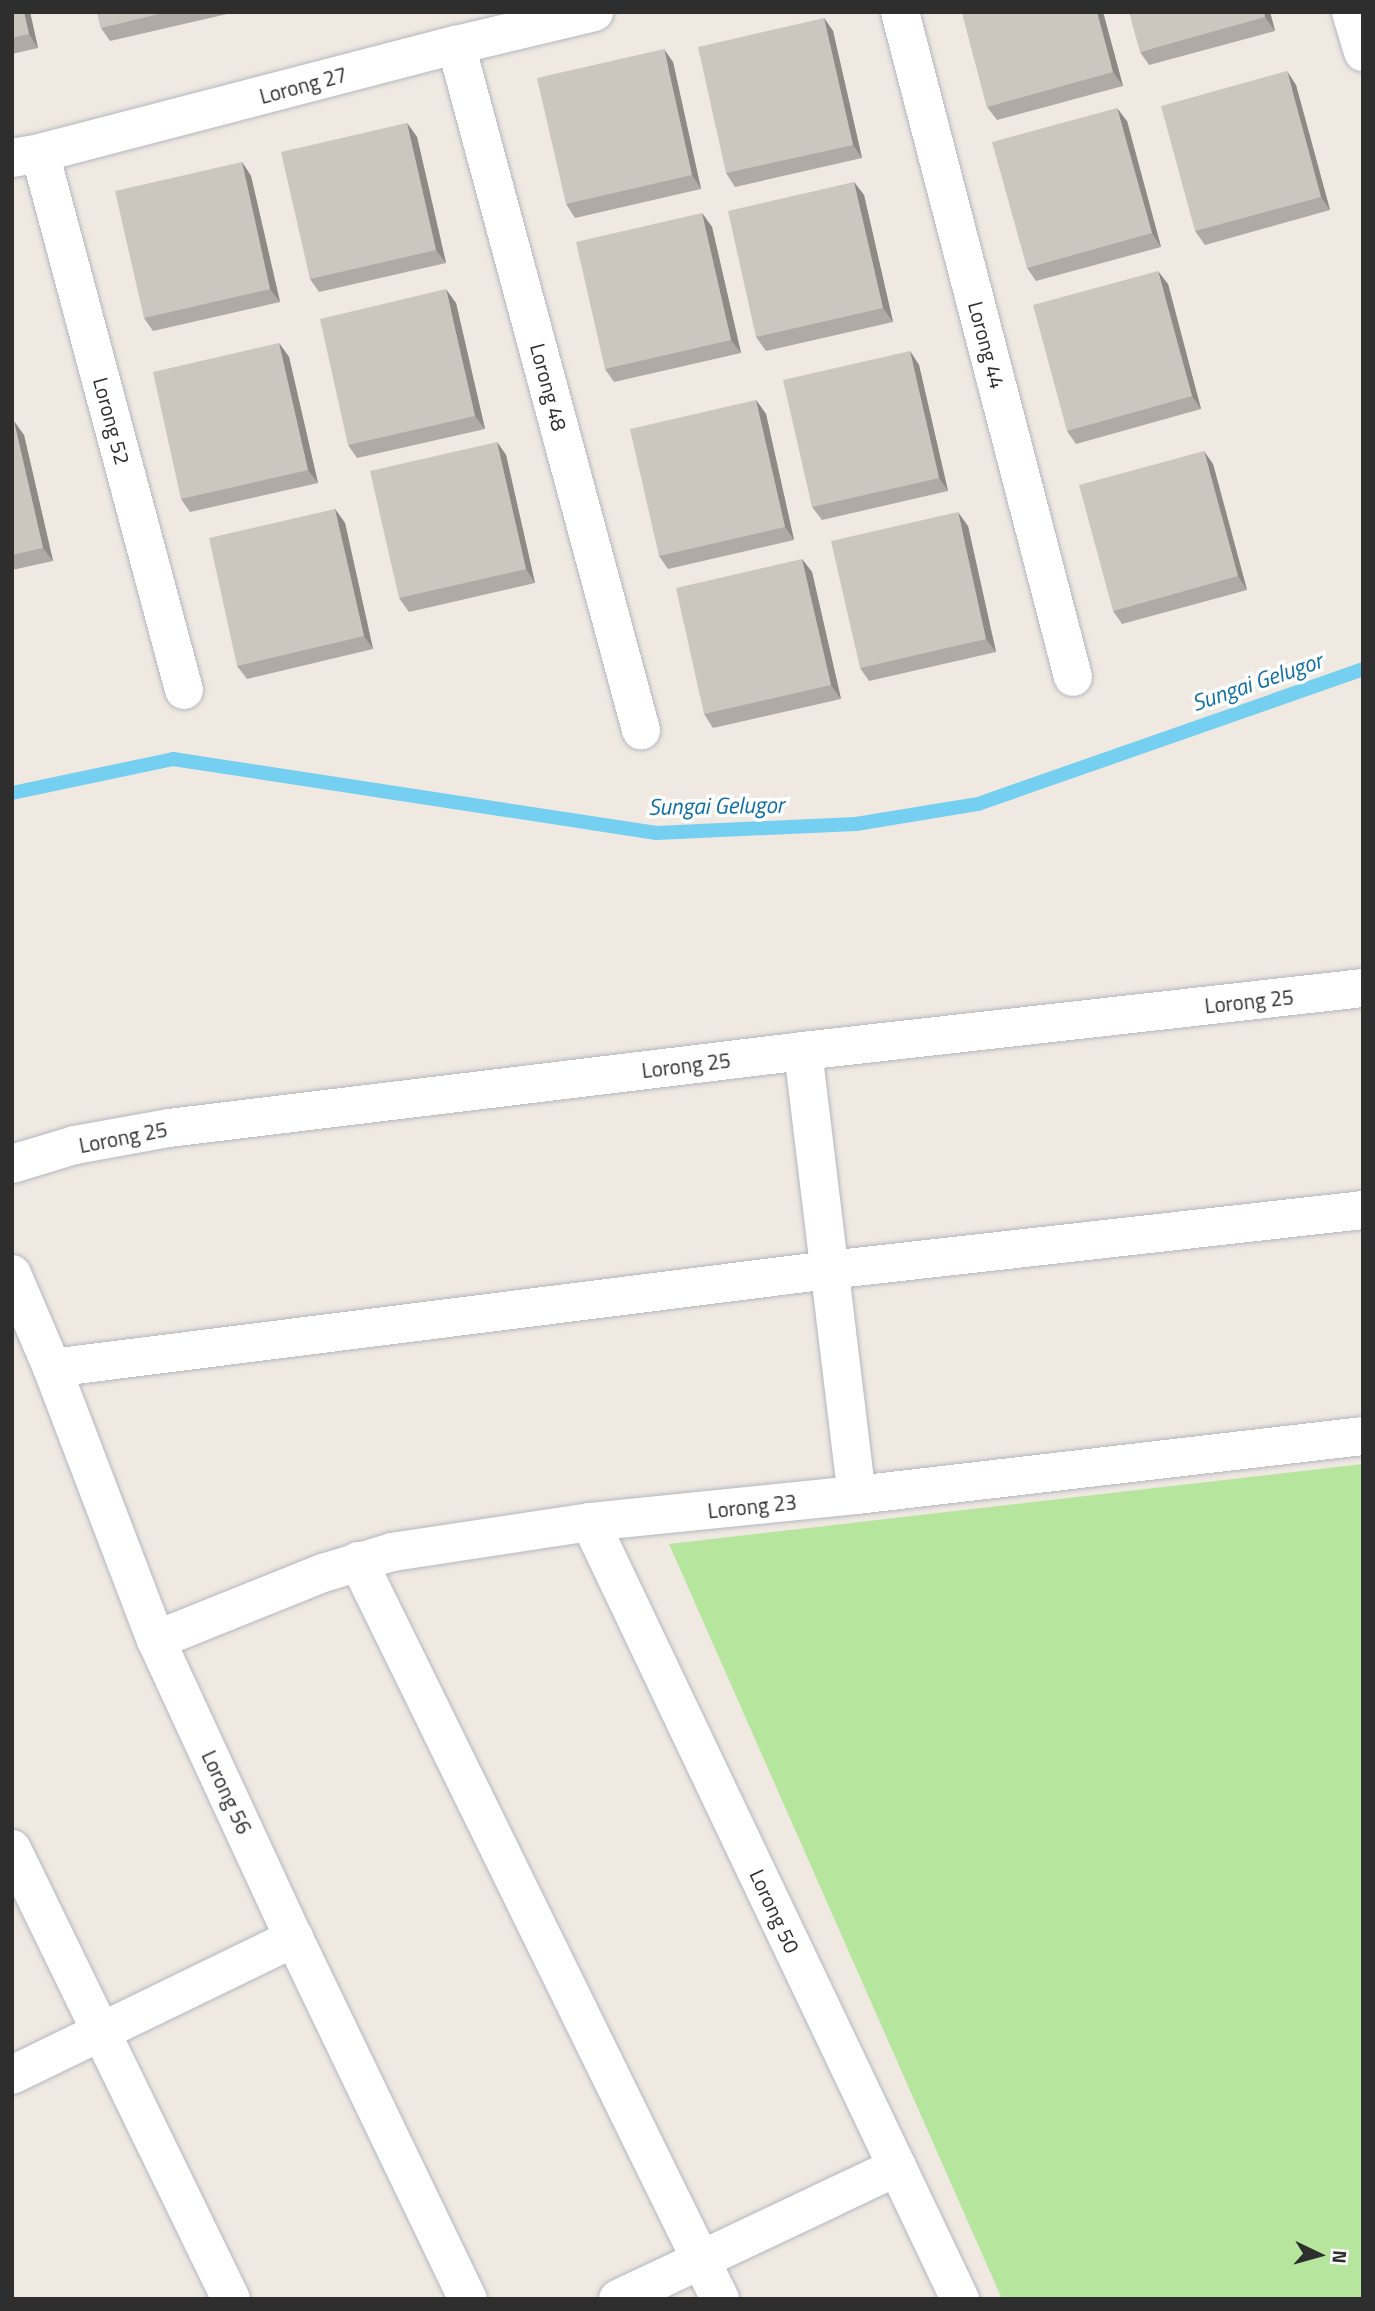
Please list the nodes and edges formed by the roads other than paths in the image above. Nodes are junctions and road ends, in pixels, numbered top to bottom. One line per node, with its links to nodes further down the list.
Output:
1 (594, 12): 4 (street, Lorong 27)
2 (900, 12): 7 (street, Lorong 44)
3 (1351, 12): 5 (street)
4 (456, 45): 6 (street, Lorong 27); 9 (street, Lorong 48)
5 (1363, 52)
6 (26, 155): 8 (street, Lorong 52)
7 (1073, 677)
8 (184, 690)
9 (641, 730)
10 (1363, 988): 11 (street, Lorong 25)
11 (803, 1051): 12 (street, Lorong 25); 14 (street)
12 (12, 1164)
13 (1363, 1210): 14 (street)
14 (829, 1270): 16 (street); 18 (street)
15 (12, 1273): 16 (street, Lorong 56)
16 (52, 1368): 21 (street, Lorong 56)
17 (1363, 1436): 18 (street, Lorong 23)
18 (857, 1495): 19 (street, Lorong 23)
19 (590, 1522): 20 (street, Lorong 23); 26 (street, Lorong 50)
20 (358, 1561): 21 (street, Lorong 23); 27 (street)
21 (156, 1640): 23 (street, Lorong 56)
22 (12, 1849): 24 (street)
23 (294, 1938): 24 (street); 29 (street, Lorong 56)
24 (102, 2031): 25 (street); 28 (street)
25 (12, 2075)
26 (897, 2166): 27 (street); 32 (street, Lorong 50)
27 (700, 2258): 30 (street); 31 (street)
28 (231, 2299)
29 (468, 2299)
30 (618, 2299)
31 (720, 2299)
32 (960, 2299)

